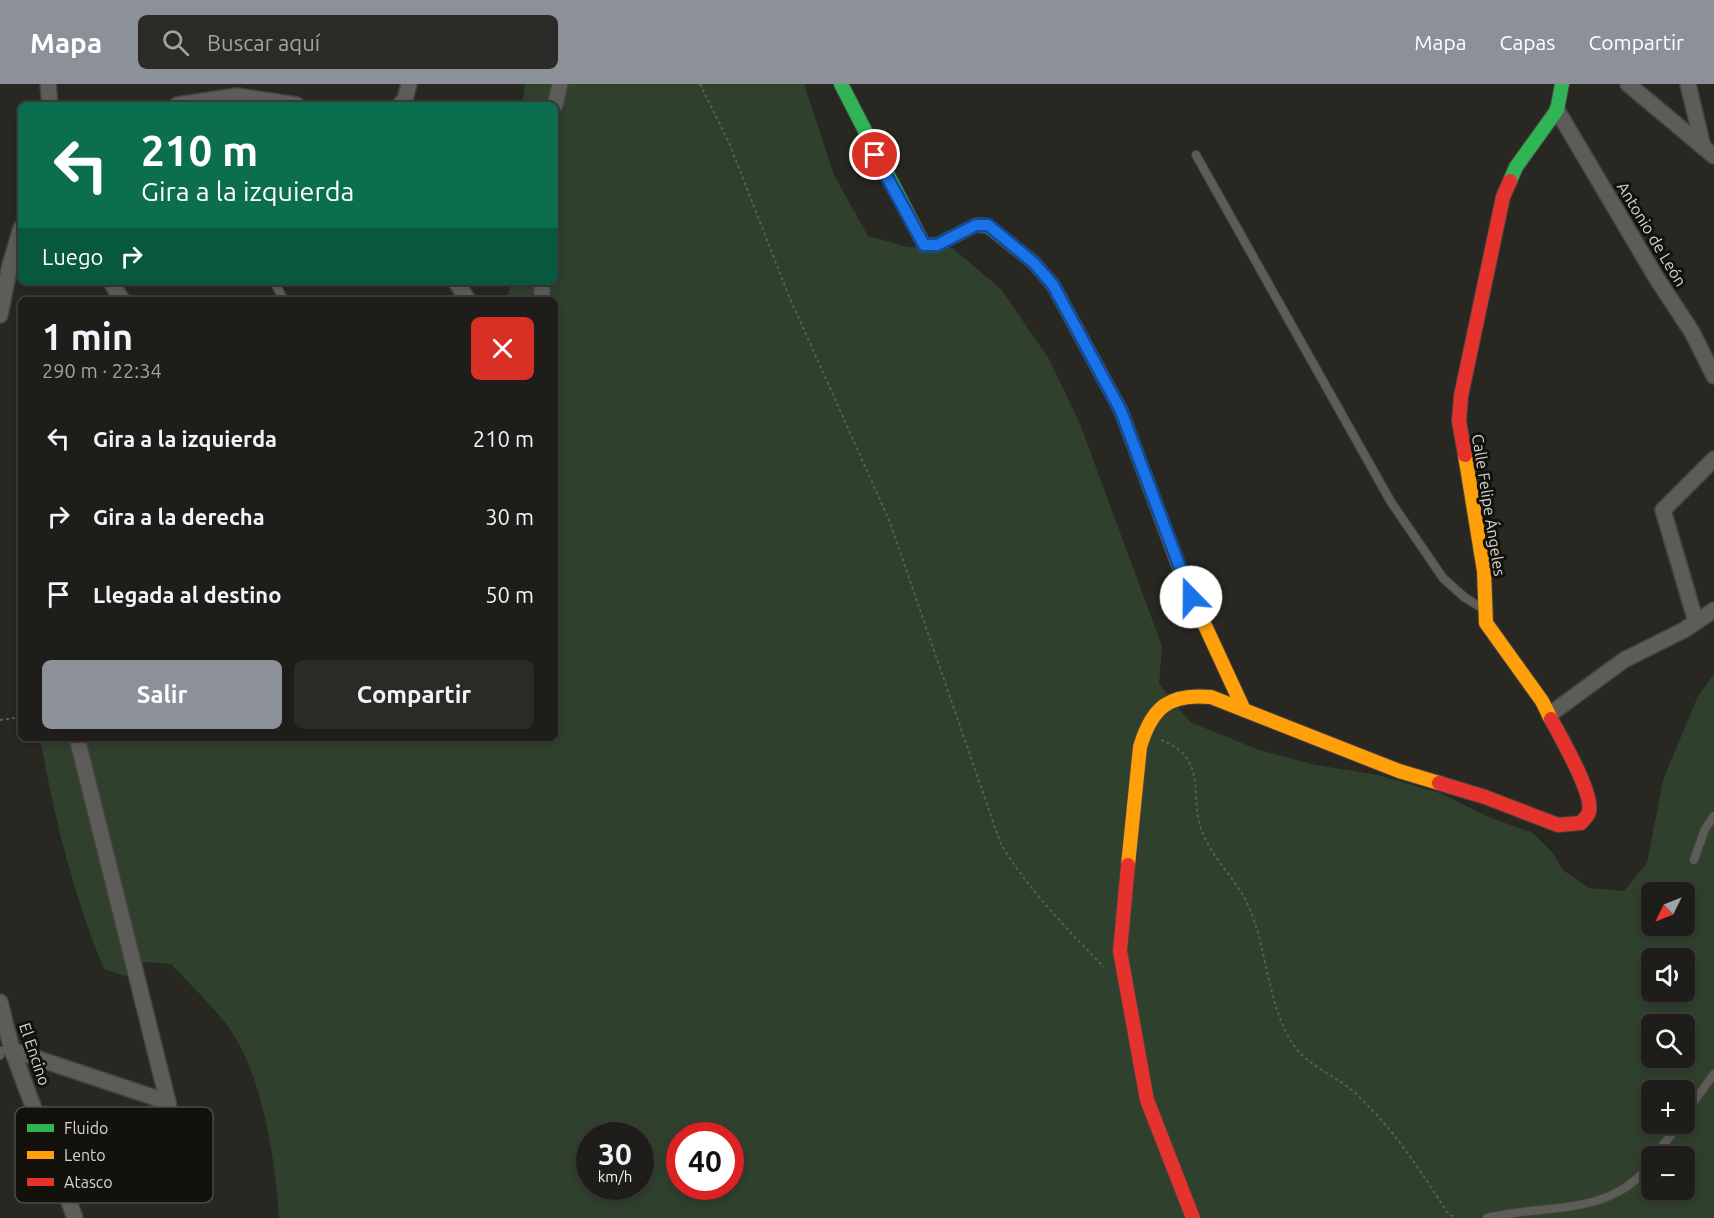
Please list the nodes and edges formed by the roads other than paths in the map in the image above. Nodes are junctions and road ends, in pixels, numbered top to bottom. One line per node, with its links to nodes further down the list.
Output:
1 (48, 84): 8 (street)
2 (409, 84): 11 (street)
3 (560, 84): 12 (street)
4 (841, 84): 24 (street)
5 (1562, 84): 13 (street, Calle Felipe Ángeles)
6 (1628, 84): 14 (street)
7 (1688, 84): 14 (street)
8 (50, 102)
9 (197, 102): 10 (street)
10 (277, 102)
11 (402, 102)
12 (556, 102)
13 (1557, 110): 19 (street, Antonio de León); 21 (street, Calle Felipe Ángeles)
14 (1709, 152)
15 (1196, 156): 21 (lane)
16 (18, 234): 17 (street)
17 (5, 260): 18 (street)
18 (0, 315)
19 (1714, 376)
20 (1714, 459): 23 (street)
21 (1484, 609): 25 (street, Calle Felipe Ángeles)
22 (1714, 610): 23 (street)
23 (1696, 622): 25 (street)
24 (1244, 710): 25 (street, Calle Felipe Ángeles); 39 (street, Calle Felipe Ángeles)
25 (1549, 715)
26 (77, 741): 33 (street)
27 (1714, 816): 28 (lane)
28 (1694, 860)
29 (0, 1002): 30 (street, El Encino)
30 (6, 1052): 33 (street); 34 (street, El Encino)
31 (1714, 1074): 32 (lane)
32 (1695, 1100)
33 (168, 1102): 35 (street)
34 (29, 1107)
35 (169, 1107)
36 (1641, 1175): 40 (lane)
37 (69, 1203): 38 (street, El Encino)
38 (75, 1218)
39 (1193, 1218)
40 (1487, 1218)

